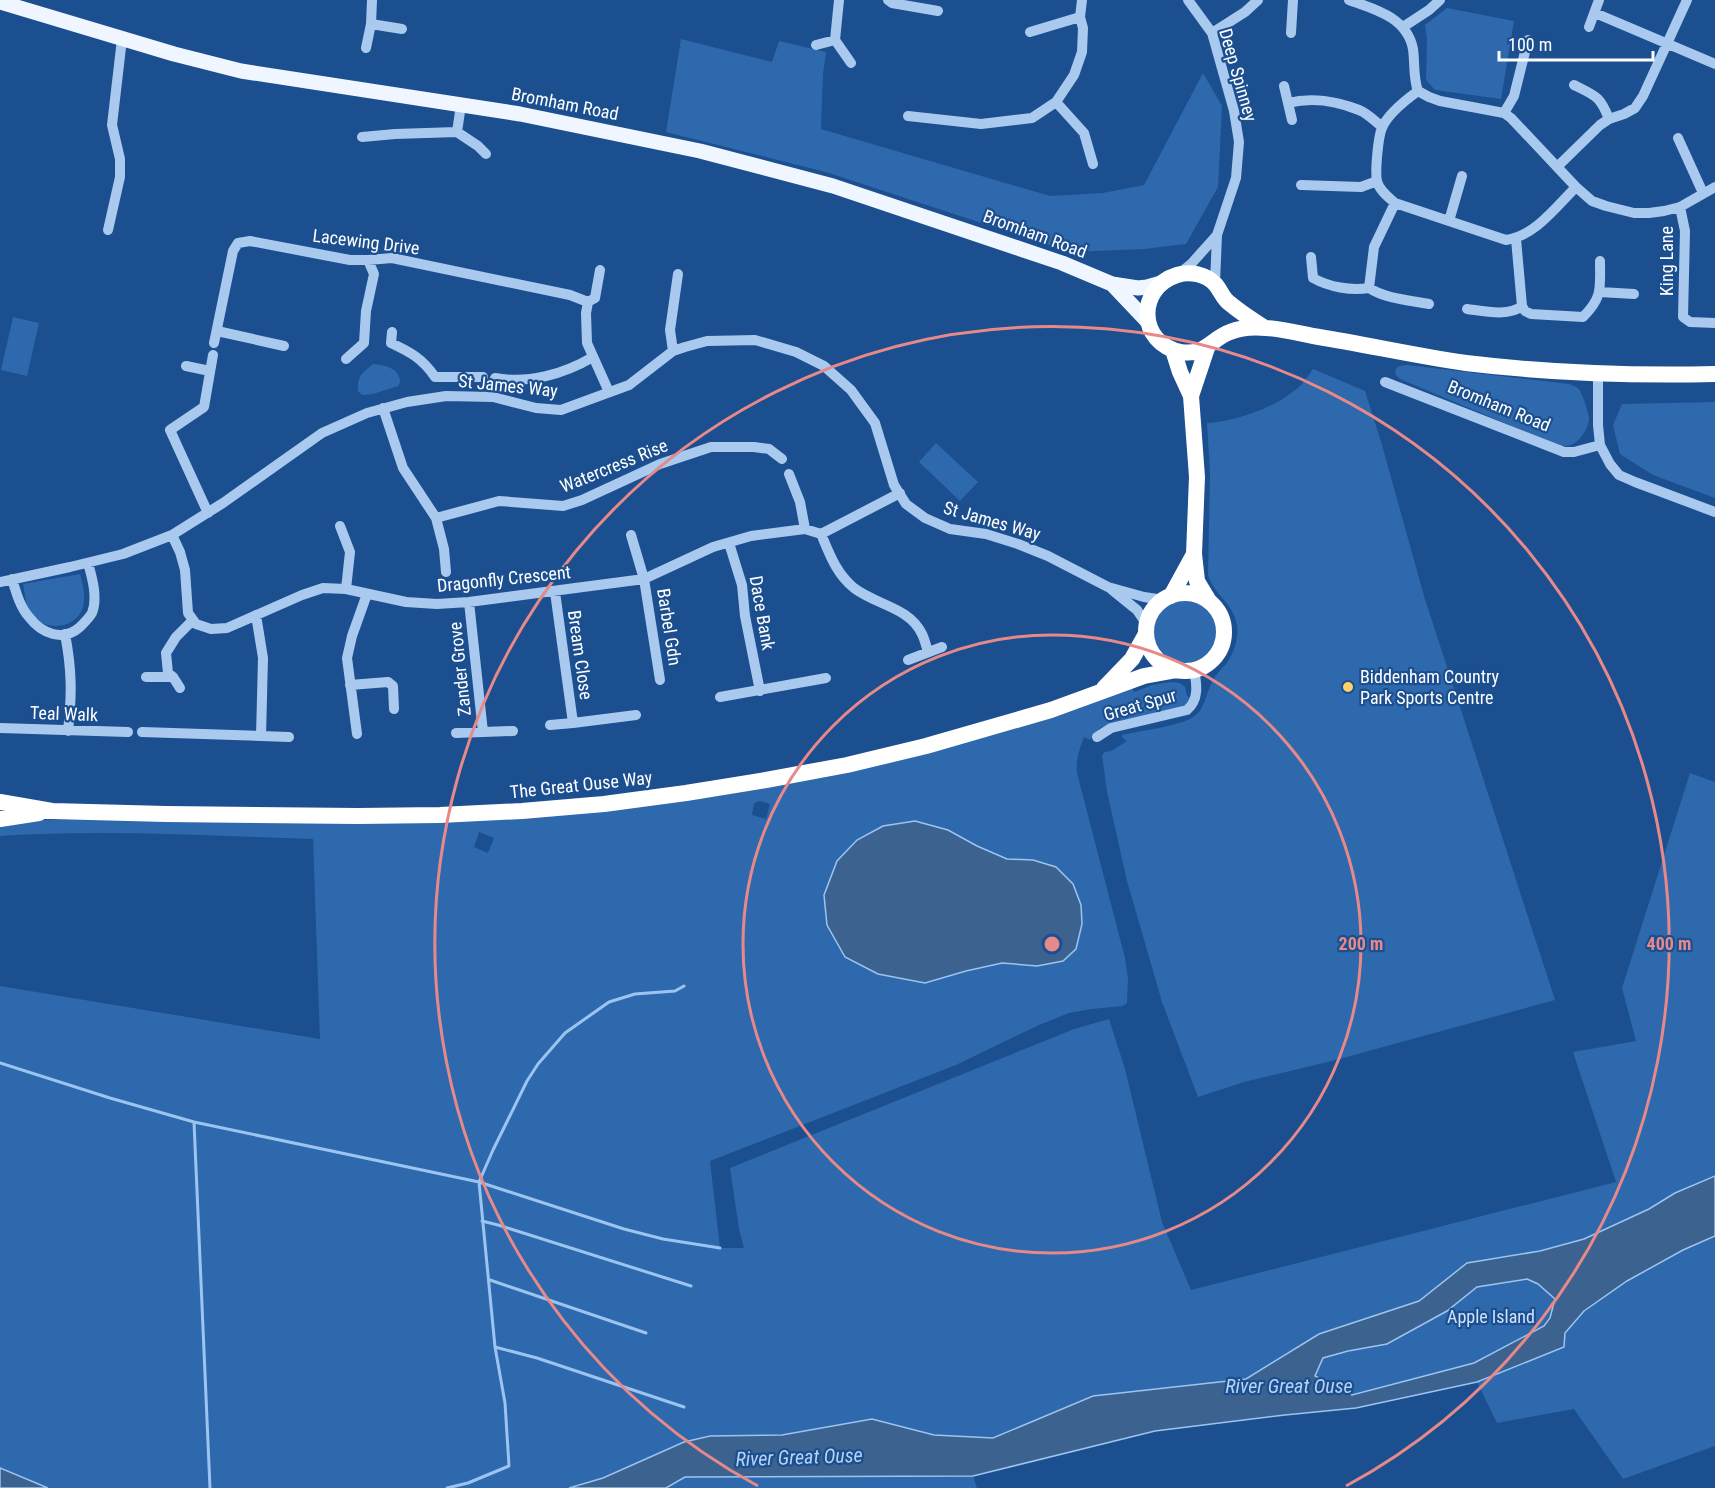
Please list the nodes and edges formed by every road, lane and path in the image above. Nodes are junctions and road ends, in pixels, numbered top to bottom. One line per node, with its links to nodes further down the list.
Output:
1 (372, 0): 16 (street)
2 (839, 0): 24 (street)
3 (888, 0): 13 (street)
4 (1082, 0): 15 (street)
5 (1188, 0): 21 (street, Deep Spinney)
6 (1258, 0): 21 (street)
7 (1293, 0): 22 (street)
8 (1348, 0): 17 (street)
9 (1440, 0): 17 (street)
10 (1599, 0): 14 (street)
11 (1686, 0): 26 (street)
12 (0, 2): 23 (main road, Bromham Road)
13 (938, 11)
14 (1595, 12): 18 (street); 26 (street)
15 (1080, 17): 20 (street); 34 (street)
16 (371, 24): 19 (street); 28 (street)
17 (1403, 27): 33 (street)
18 (1589, 27)
19 (402, 29)
20 (1030, 32)
21 (1212, 33): 58 (street, Deep Spinney)
22 (1291, 33)
23 (122, 39): 36 (main road, Bromham Road); 57 (street)
24 (835, 40): 27 (street); 29 (street)
25 (1528, 40): 37 (street)
26 (1667, 43): 30 (street); 39 (street)
27 (816, 45)
28 (366, 48)
29 (851, 63)
30 (1715, 64)
31 (1574, 85): 39 (street)
32 (1284, 86): 35 (street)
33 (1418, 91): 37 (street); 41 (street)
34 (1056, 102): 38 (street); 46 (street)
35 (1288, 103): 40 (street); 41 (street)
36 (461, 105): 42 (street); 68 (main road, Bromham Road)
37 (1504, 113): 47 (street)
38 (908, 116)
39 (1609, 119): 47 (street)
40 (1292, 120)
41 (1382, 127): 49 (street)
42 (457, 132): 43 (street); 45 (street)
43 (362, 137)
44 (1678, 138): 53 (street)
45 (486, 154)
46 (1094, 164)
47 (1558, 166): 51 (street)
48 (1462, 176): 56 (street)
49 (1377, 181): 50 (street); 54 (street)
50 (1301, 185)
51 (1576, 187): 55 (street); 59 (street)
52 (1715, 187): 53 (street)
53 (1703, 193): 55 (street)
54 (1395, 203): 56 (street); 69 (street)
55 (1680, 207): 78 (street, King Lane)
56 (1449, 221): 59 (street)
57 (108, 230)
58 (1217, 235): 65 (street, Deep Spinney); 67 (street, Deep Spinney)
59 (1516, 239): 75 (street)
60 (1311, 257): 69 (street)
61 (368, 260): 73 (street, Lacewing Drive); 80 (street, Lacewing Drive); 89 (street)
62 (1600, 261): 70 (street)
63 (600, 270): 73 (street)
64 (678, 274): 86 (street)
65 (1177, 275): 66 (highway); 67 (highway)
66 (1161, 283): 68 (main road, Bromham Road); 77 (highway)
67 (1215, 283): 72 (highway)
68 (1112, 284): 77 (main road, Bromham Road)
69 (1369, 288): 74 (street)
70 (1600, 292): 71 (street); 75 (street)
71 (1634, 294)
72 (1224, 298): 79 (highway); 83 (highway)
73 (588, 302): 88 (street)
74 (1429, 304)
75 (1522, 306): 76 (street)
76 (1467, 309)
77 (1148, 322): 85 (highway)
78 (1715, 323)
79 (1265, 328): 83 (highway); 92 (highway)
80 (217, 331): 82 (street); 84 (street)
81 (392, 332): 94 (street, St James Way)
82 (214, 343)
83 (1213, 343): 85 (highway); 99 (highway)
84 (284, 346)
85 (1173, 350): 99 (highway)
86 (672, 351): 98 (street, St James Way); 105 (street, St James Way)
87 (213, 355): 91 (street)
88 (593, 357): 96 (street); 98 (street)
89 (346, 359)
90 (186, 366): 91 (street)
91 (210, 371): 107 (street)
92 (1598, 374): 93 (highway); 102 (street)
93 (1715, 374)
94 (435, 377): 95 (street, St James Way); 100 (street, St James Way)
95 (483, 377)
96 (495, 378)
97 (1385, 382): 102 (street, Bromham Road)
98 (609, 392): 100 (street, St James Way)
99 (1191, 396): 115 (highway)
100 (429, 398): 101 (street, St James Way)
101 (383, 408): 107 (street, St James Way); 108 (street)
102 (1600, 445): 106 (street)
103 (782, 459): 108 (street, Watercress Rise)
104 (789, 474): 110 (street)
105 (900, 493): 111 (street); 121 (street, St James Way)
106 (1715, 512)
107 (208, 513): 112 (street, St James Way)
108 (436, 518): 117 (street)
109 (340, 526): 122 (street)
110 (805, 529): 111 (street, Dragonfly Crescent); 114 (street, Dragonfly Crescent)
111 (821, 534): 133 (street)
112 (172, 535): 116 (street, St James Way); 129 (street)
113 (630, 535): 119 (street, Barbel Gdn)
114 (729, 543): 119 (street, Dragonfly Crescent); 142 (street, Dace Bank)
115 (1194, 554): 125 (highway); 126 (highway)
116 (88, 563): 118 (street, St James Way); 131 (street)
117 (446, 572)
118 (12, 579): 120 (street, St James Way); 131 (street)
119 (644, 579): 123 (street, Dragonfly Crescent); 139 (street, Barbel Gdn)
120 (0, 582)
121 (1108, 587): 125 (street); 130 (street)
122 (346, 589): 124 (street, Dragonfly Crescent); 128 (street, Dragonfly Crescent)
123 (555, 592): 127 (street, Dragonfly Crescent); 147 (street, Bream Close)
124 (368, 594): 127 (street, Dragonfly Crescent); 140 (street)
125 (1168, 598): 126 (highway); 130 (highway)
126 (1209, 601): 135 (highway)
127 (469, 602): 154 (street, Zander Grove)
128 (256, 615): 129 (street, Dragonfly Crescent); 157 (street)
129 (193, 620): 137 (street)
130 (1147, 629): 135 (highway); 143 (highway, The Great Ouse Way)
131 (66, 634): 150 (street)
132 (942, 647): 133 (street)
133 (928, 652): 134 (street)
134 (908, 660)
135 (1185, 670): 143 (highway, The Great Ouse Way); 159 (street, Great Spur)
136 (146, 676): 137 (street)
137 (173, 676): 141 (street)
138 (826, 678): 142 (street)
139 (660, 680)
140 (350, 685): 145 (street); 156 (street)
141 (180, 688)
142 (760, 691): 144 (street)
143 (1101, 691): 161 (highway, The Great Ouse Way)
144 (720, 697)
145 (394, 709)
146 (636, 715): 147 (street, Bream Close)
147 (573, 723): 148 (street, Bream Close)
148 (550, 725)
149 (0, 728): 150 (street, Teal Walk)
150 (68, 731): 152 (street, Teal Walk)
151 (513, 731): 154 (street)
152 (128, 732)
153 (142, 732): 157 (street)
154 (483, 732): 155 (street)
155 (456, 733)
156 (357, 734)
157 (261, 736): 158 (street)
158 (290, 737)
159 (1097, 737)
160 (0, 802): 161 (highway, The Great Ouse Way)
161 (52, 811): 162 (highway, The Great Ouse Way)
162 (0, 819)

